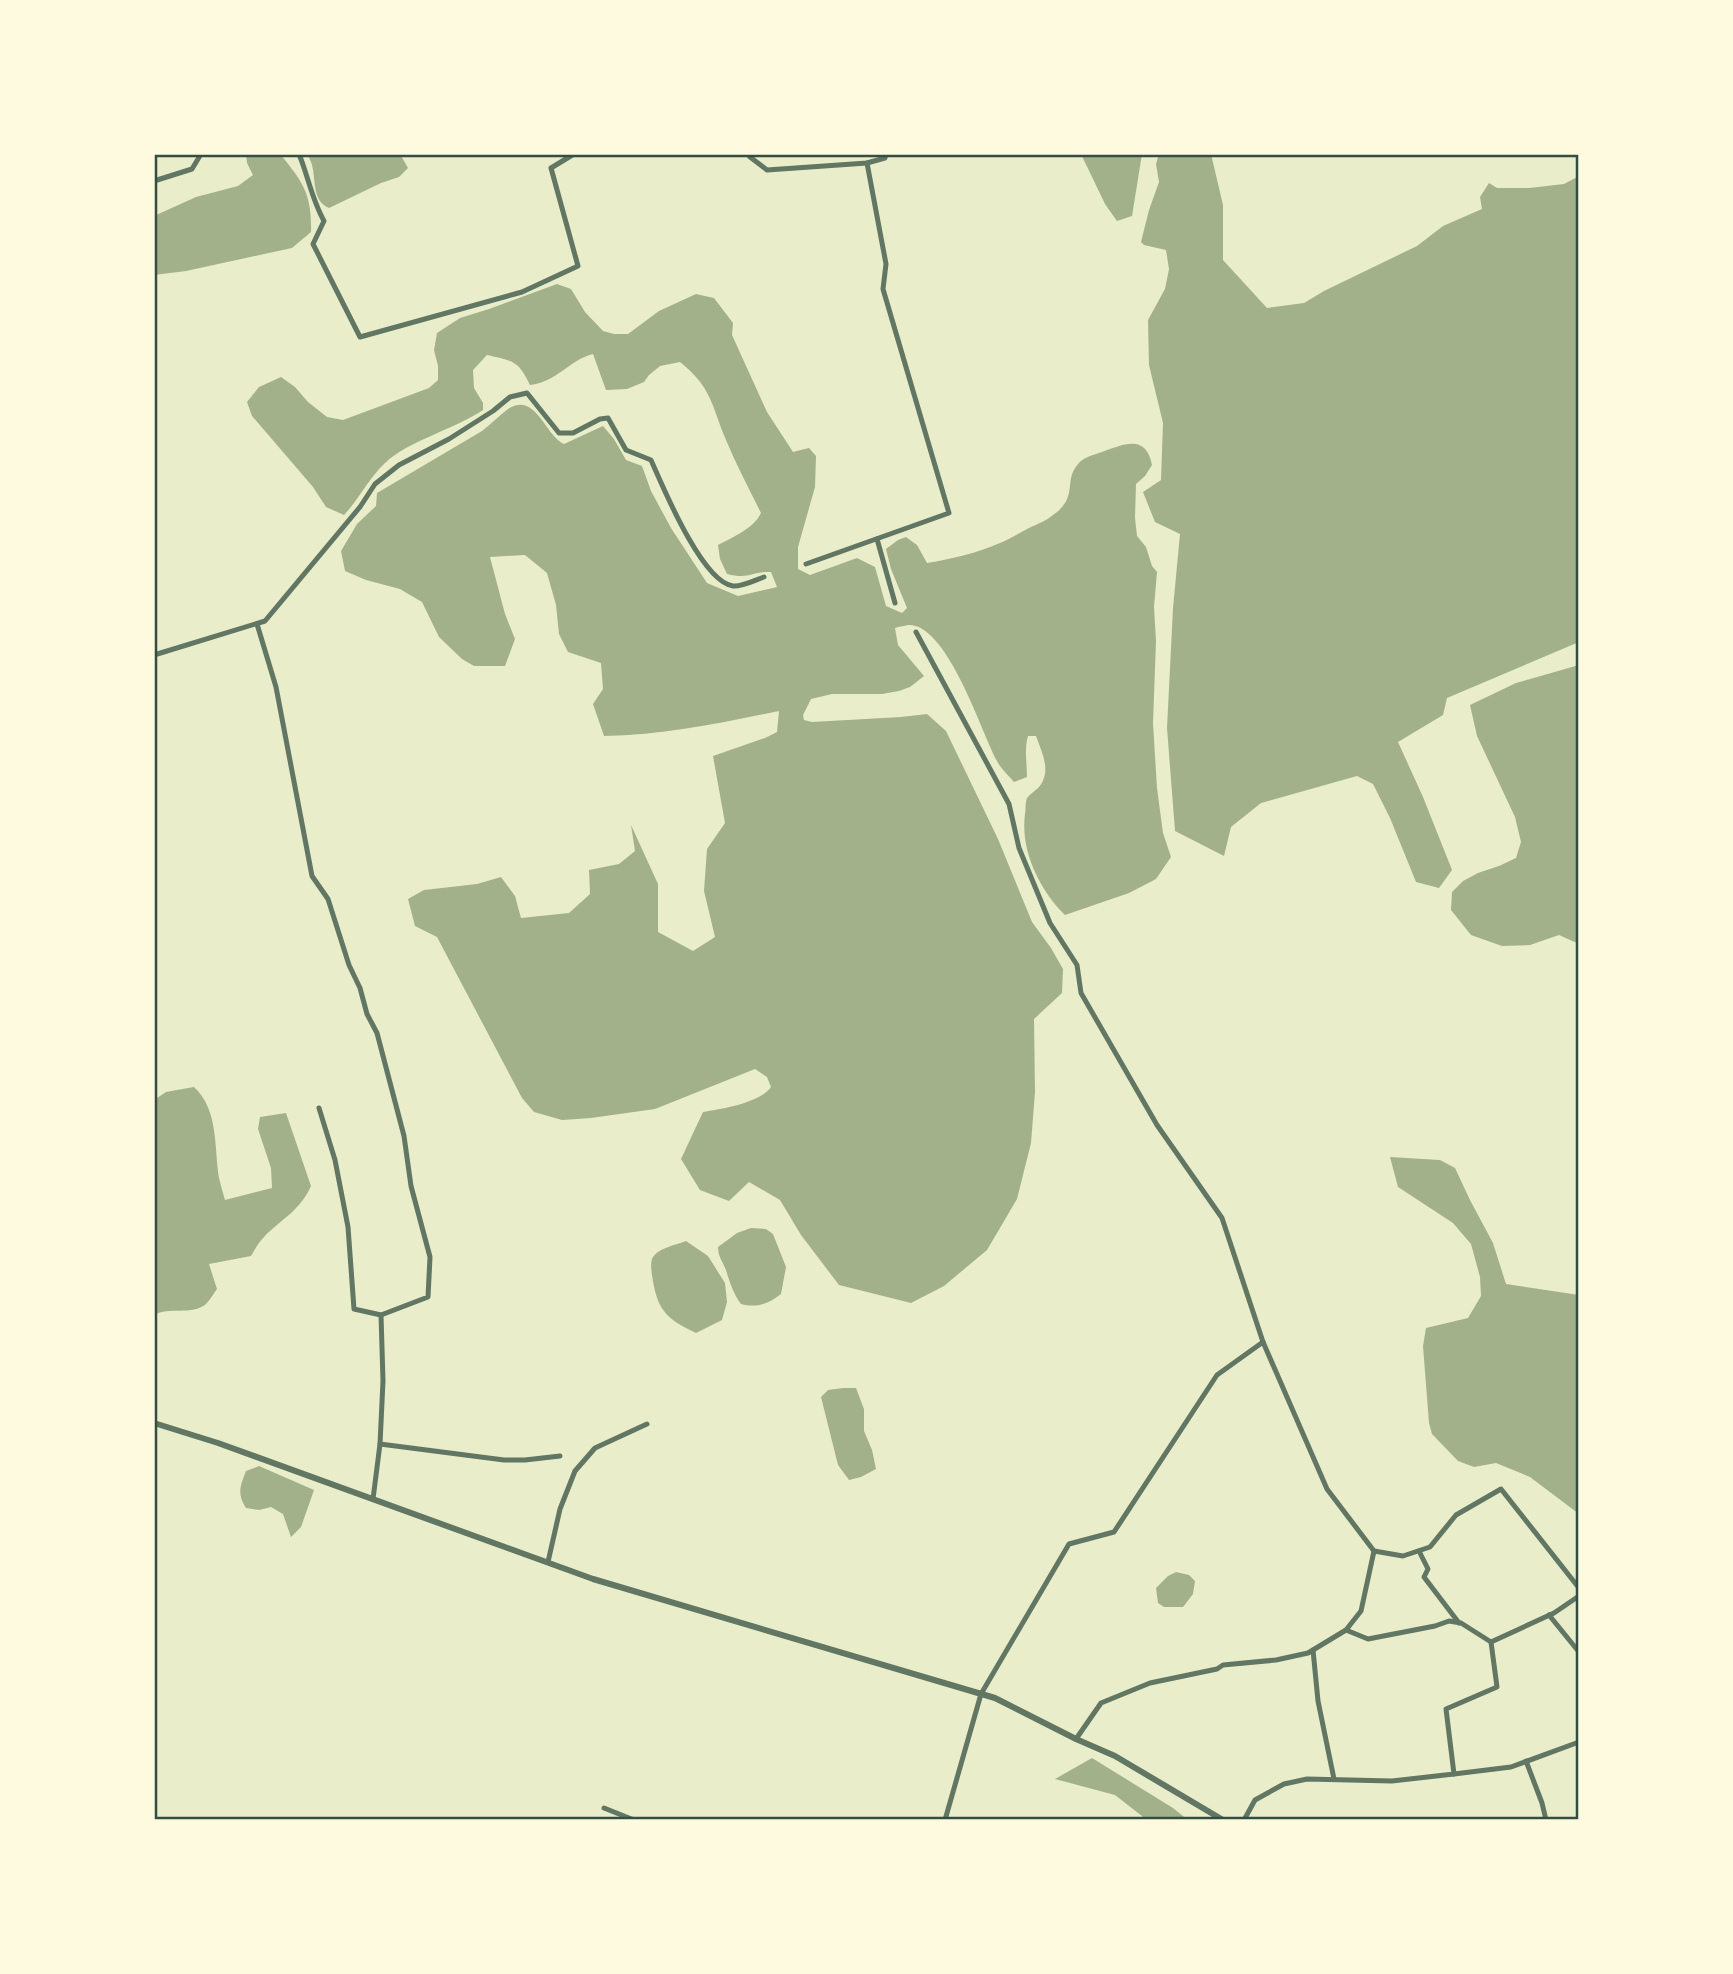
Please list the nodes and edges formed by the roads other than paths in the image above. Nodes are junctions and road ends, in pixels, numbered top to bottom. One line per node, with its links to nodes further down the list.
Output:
1 (201, 154): 7 (street)
2 (299, 154): 3 (street)
3 (574, 154)
4 (748, 154): 6 (street)
5 (886, 154): 6 (street)
6 (867, 163): 8 (street)
7 (154, 181)
8 (877, 539): 9 (street); 11 (street)
9 (806, 564)
10 (764, 577): 12 (street)
11 (895, 603)
12 (257, 624): 14 (street); 16 (street)
13 (916, 632): 17 (street)
14 (154, 655)
15 (318, 1108): 16 (street)
16 (382, 1315): 20 (street)
17 (1263, 1342): 24 (street); 34 (street)
18 (154, 1423): 22 (street)
19 (647, 1424): 25 (street)
20 (380, 1444): 21 (street); 22 (street)
21 (560, 1456)
22 (373, 1499): 25 (street)
23 (1419, 1550): 24 (street); 26 (street); 29 (street)
24 (1374, 1551): 30 (street)
25 (548, 1562): 34 (street)
26 (1579, 1588)
27 (1579, 1596): 28 (street)
28 (1549, 1615): 31 (street); 33 (street)
29 (1460, 1623): 30 (street); 31 (street)
30 (1346, 1630): 32 (street)
31 (1491, 1642): 38 (street)
32 (1313, 1650): 35 (street); 39 (street)
33 (1579, 1651)
34 (981, 1694): 35 (street); 42 (street)
35 (1076, 1739): 43 (street)
36 (1579, 1742): 37 (street)
37 (1526, 1762): 38 (street); 45 (street)
38 (1454, 1774): 39 (street)
39 (1334, 1779): 44 (street)
40 (604, 1808): 41 (street)
41 (634, 1820)
42 (945, 1820)
43 (1223, 1820)
44 (1244, 1820)
45 (1546, 1820)

